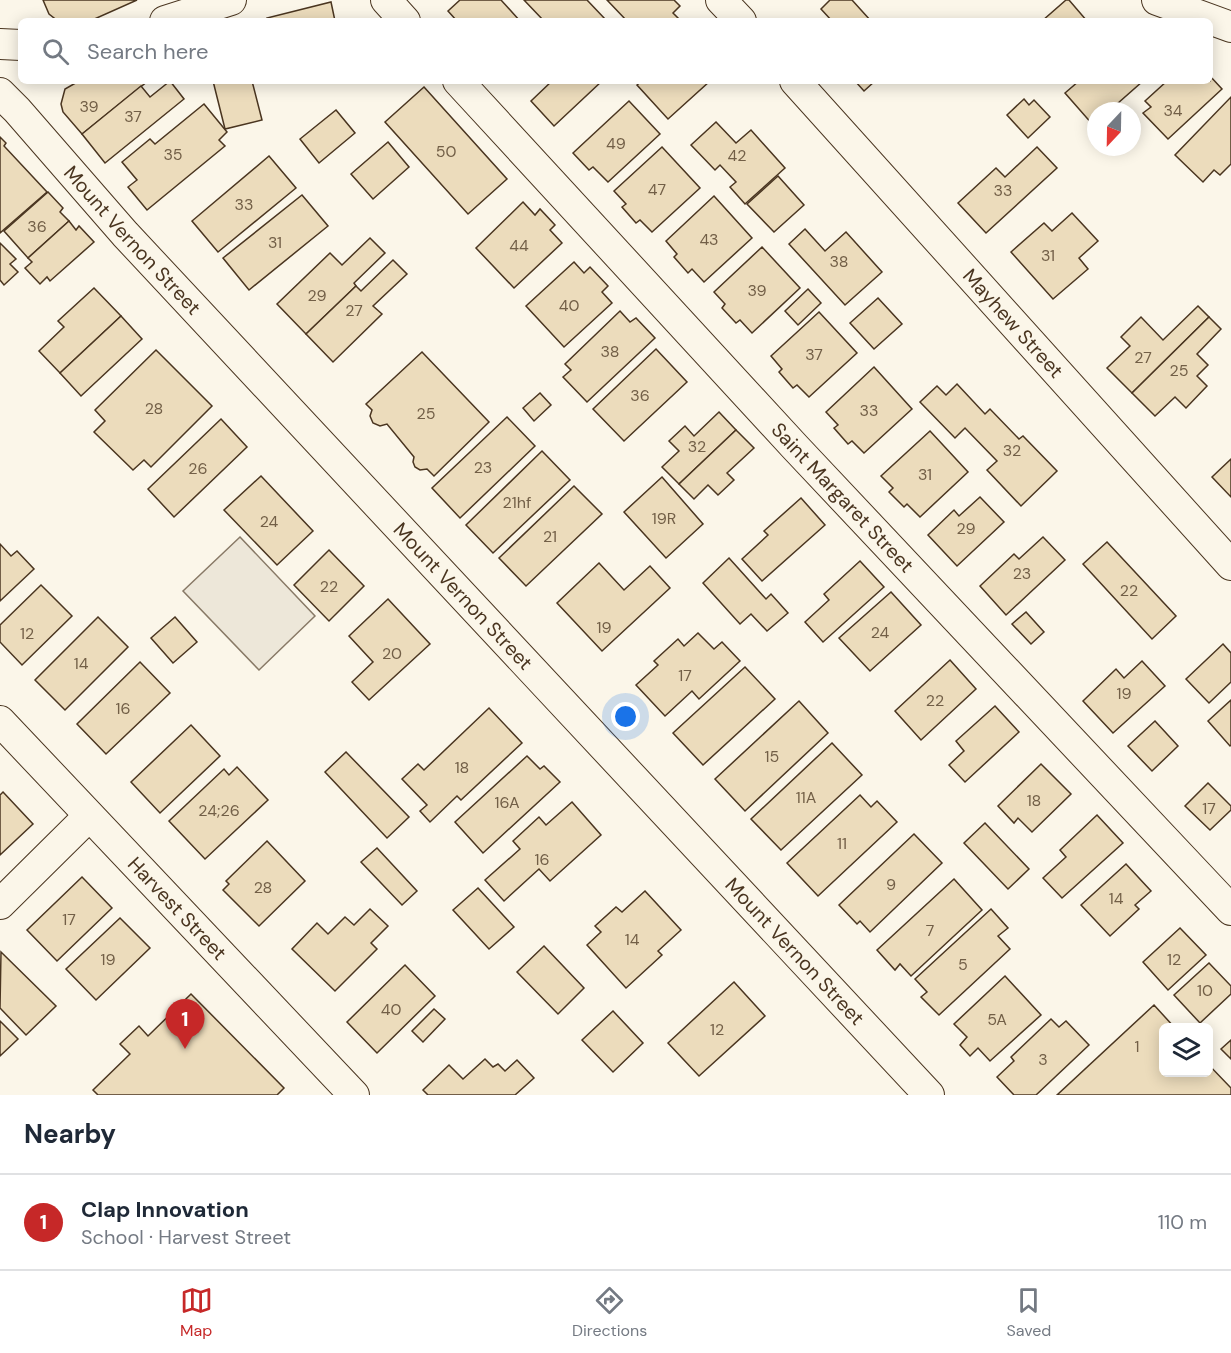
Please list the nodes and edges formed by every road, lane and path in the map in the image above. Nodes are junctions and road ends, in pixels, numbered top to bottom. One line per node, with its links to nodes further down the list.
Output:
1 (231, 0): 5 (street)
2 (386, 0): 6 (street)
3 (721, 0): 7 (street)
4 (1157, 0): 8 (street)
5 (174, 18)
6 (402, 18)
7 (738, 18)
8 (1206, 18)
9 (1213, 20): 10 (street)
10 (1231, 27)
11 (0, 44): 12 (street)
12 (18, 45)
13 (461, 84): 20 (street, Saint Margaret Street)
14 (798, 84): 16 (street, Mayhew Street)
15 (0, 93): 22 (street, Mount Vernon Street)
16 (1231, 565)
17 (0, 721): 18 (street, Harvest Street)
18 (89, 816): 19 (street); 21 (street, Harvest Street)
19 (0, 904)
20 (1231, 910)
21 (354, 1095)
22 (929, 1095)

